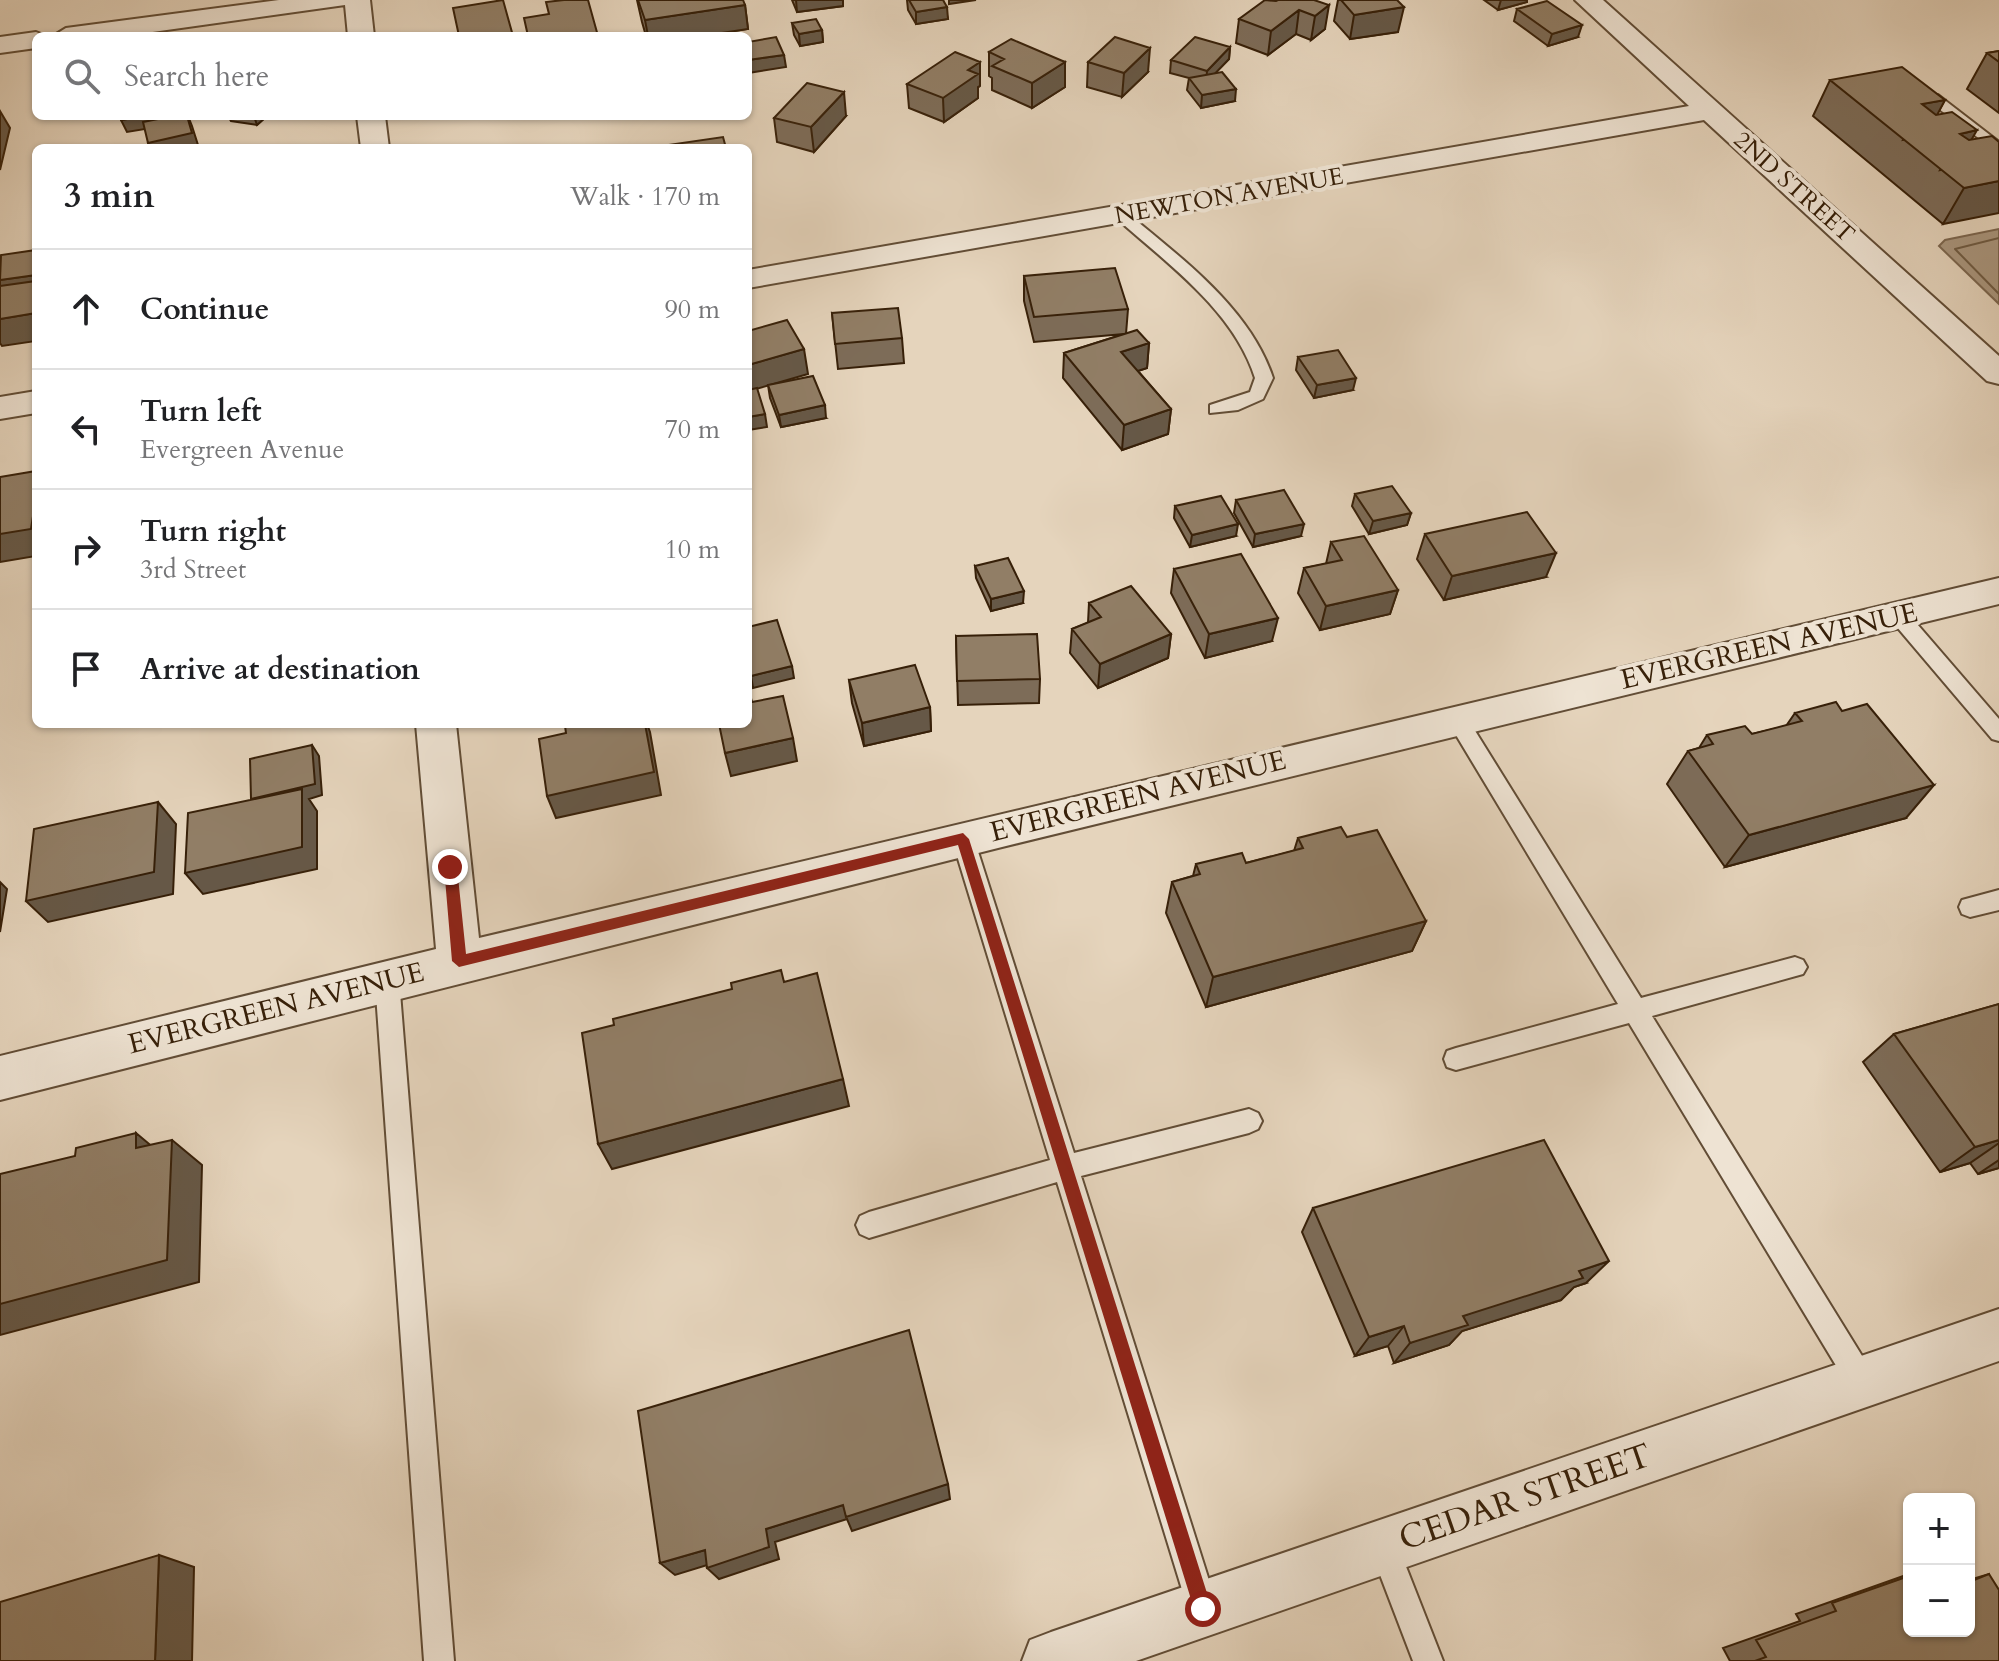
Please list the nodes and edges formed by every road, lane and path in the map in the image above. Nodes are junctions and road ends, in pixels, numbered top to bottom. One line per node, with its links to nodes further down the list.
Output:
1 (336, 0): 4 (street)
2 (357, 0): 5 (street)
3 (1588, 0): 9 (street, 2ND STREET)
4 (96, 32)
5 (361, 32)
6 (32, 41): 7 (street)
7 (0, 45)
8 (1933, 98): 12 (lane)
9 (1710, 111): 13 (street, NEWTON AVENUE); 15 (street, 2ND STREET)
10 (372, 120): 11 (street)
11 (374, 144)
12 (1999, 149)
13 (1121, 215): 14 (street, NEWTON AVENUE); 18 (lane)
14 (752, 278)
15 (1999, 374)
16 (32, 403): 17 (street)
17 (0, 408)
18 (1216, 409)
19 (1999, 591): 20 (street, EVERGREEN AVENUE)
20 (1898, 615): 21 (lane); 22 (street, EVERGREEN AVENUE)
21 (1991, 714): 24 (lane)
22 (1457, 719): 25 (street, EVERGREEN AVENUE); 31 (lane)
23 (436, 728): 28 (street)
24 (1999, 733)
25 (963, 839): 28 (street, EVERGREEN AVENUE); 35 (lane)
26 (1999, 900): 27 (lane)
27 (1970, 907)
28 (459, 961): 30 (street, EVERGREEN AVENUE)
29 (1795, 967): 31 (lane)
30 (387, 980): 33 (street, EVERGREEN AVENUE); 41 (lane)
31 (1635, 1009): 32 (lane); 38 (lane)
32 (1456, 1059)
33 (0, 1078)
34 (1249, 1121): 35 (lane)
35 (1063, 1168): 36 (lane); 40 (lane)
36 (869, 1225)
37 (1999, 1335): 38 (street, CEDAR STREET)
38 (1862, 1382): 39 (street, CEDAR STREET)
39 (1384, 1546): 40 (street, CEDAR STREET); 43 (lane)
40 (1203, 1609): 42 (street, CEDAR STREET)
41 (439, 1661)
42 (1051, 1661)
43 (1428, 1661)

